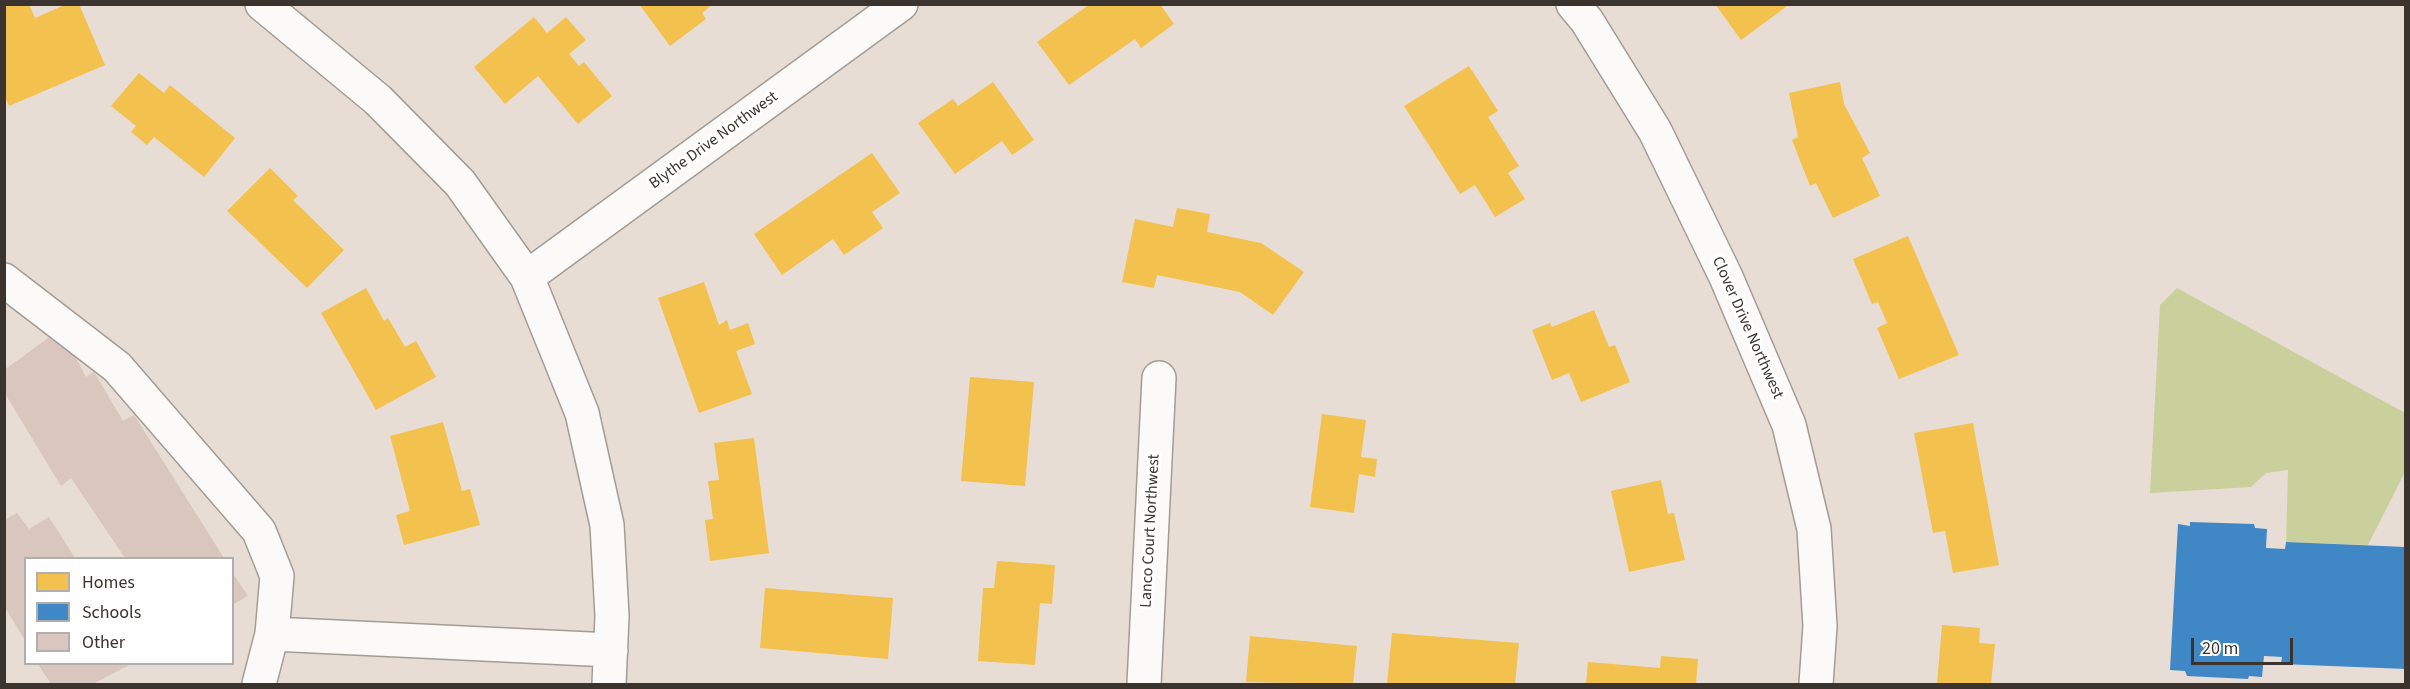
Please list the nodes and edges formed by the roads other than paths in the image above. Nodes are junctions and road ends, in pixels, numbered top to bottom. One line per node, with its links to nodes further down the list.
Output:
1 (262, 4): 4 (street)
2 (901, 4): 4 (street, Blythe Drive Northwest)
3 (1573, 4): 12 (street, Clover Drive Northwest)
4 (527, 277): 8 (street)
5 (4, 280): 7 (street)
6 (1160, 378): 11 (street, Lanco Court Northwest)
7 (273, 634): 8 (street); 9 (street)
8 (610, 650): 10 (street)
9 (259, 684)
10 (609, 684)
11 (1143, 684)
12 (1816, 684)

